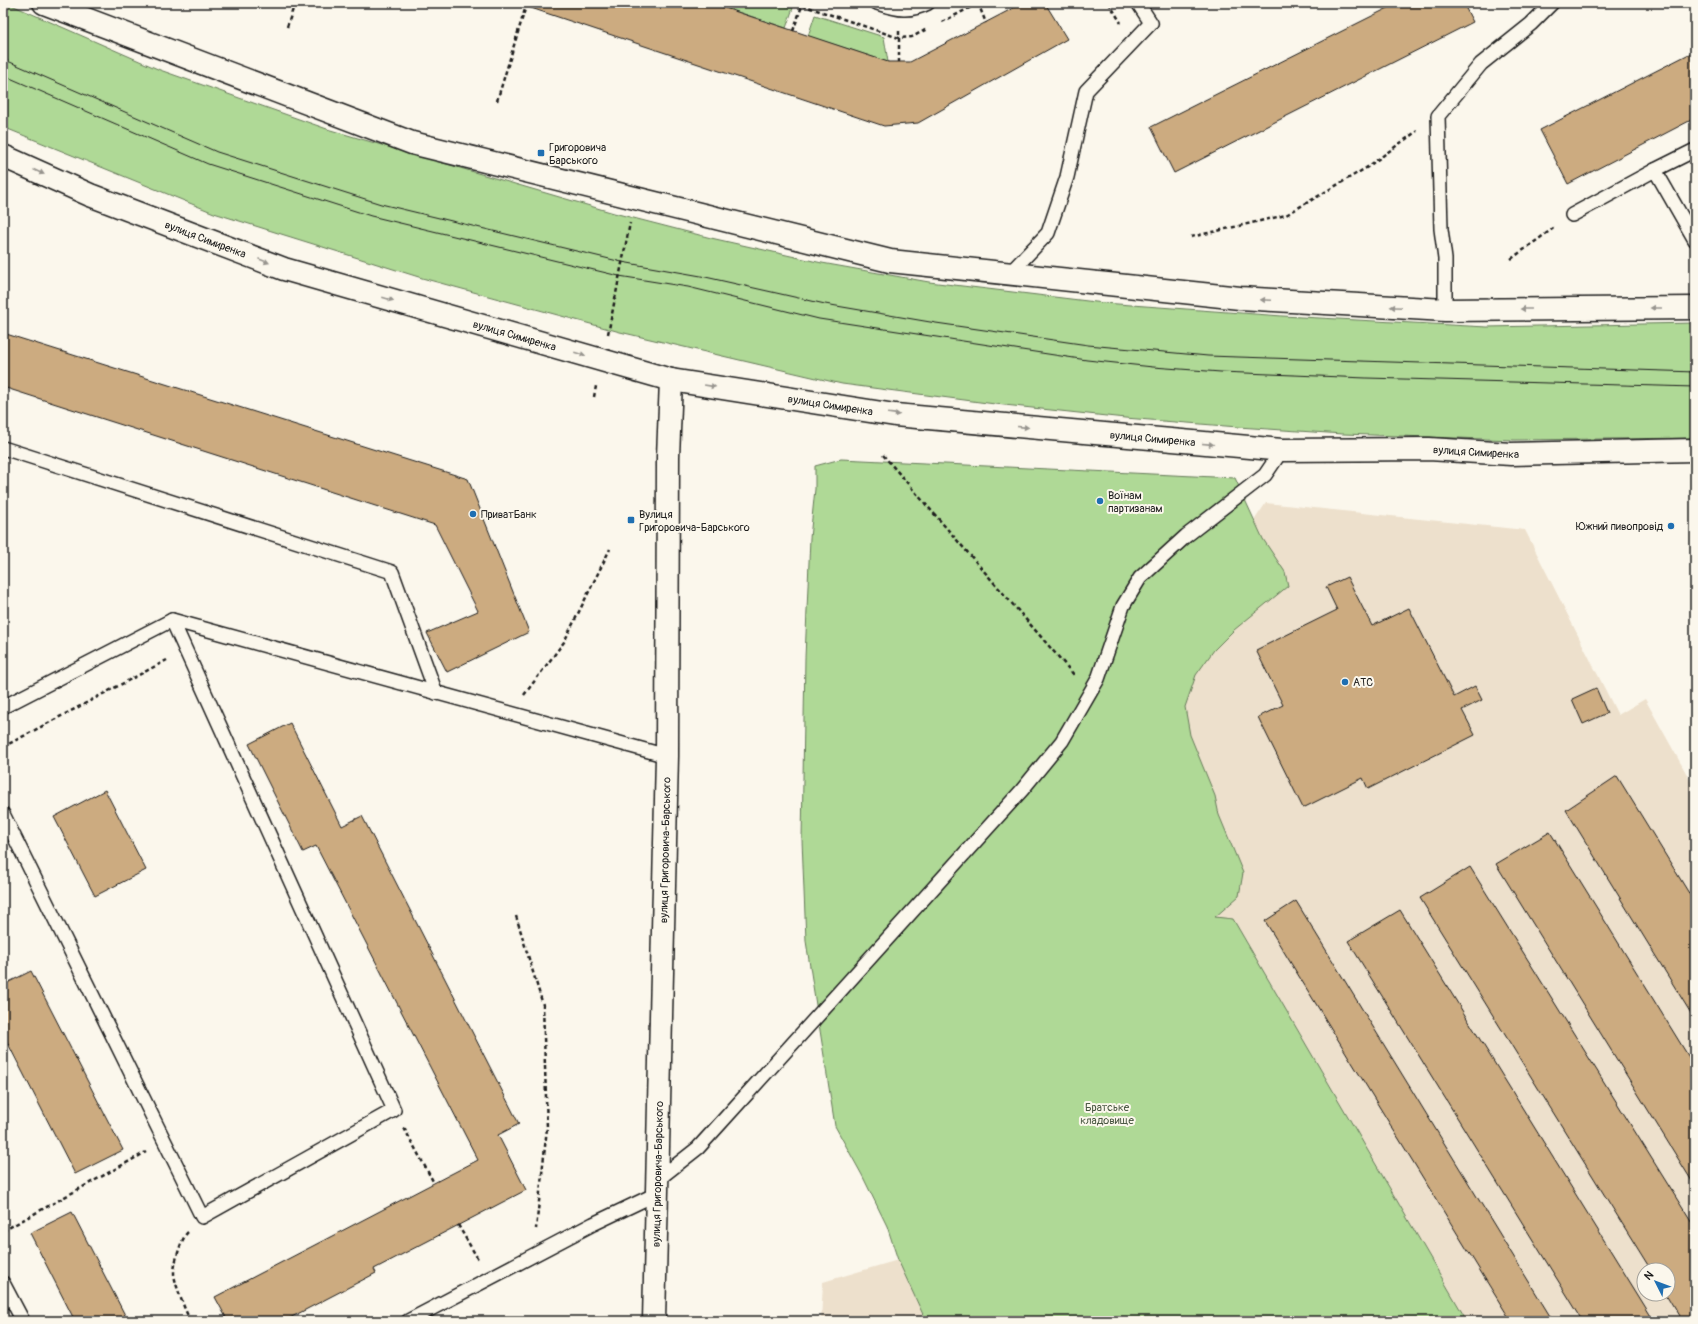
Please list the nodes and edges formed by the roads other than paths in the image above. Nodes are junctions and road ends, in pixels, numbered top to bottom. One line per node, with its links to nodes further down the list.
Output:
1 (44, 3): 11 (street)
2 (877, 3): 3 (lane)
3 (928, 3)
4 (1138, 3): 11 (lane)
5 (1552, 3): 13 (lane)
6 (1695, 150): 8 (lane)
7 (3, 156): 14 (street, вулиця Симиренка, one-way to 14)
8 (1655, 170): 9 (lane); 10 (lane)
9 (1572, 215)
10 (1695, 240)
11 (1010, 274): 13 (street, one-way to 11)
12 (1695, 308): 13 (street, one-way to 13)
13 (1445, 310)
14 (671, 380): 16 (street, вулиця Симиренка, one-way to 16); 21 (street, вулиця Григоровича-Барського)
15 (3, 448): 19 (lane)
16 (1282, 450): 17 (street, вулиця Симиренка); 23 (lane)
17 (1695, 450)
18 (172, 620): 19 (lane); 20 (lane); 22 (lane)
19 (436, 693): 21 (lane)
20 (3, 707)
21 (667, 756): 23 (street, вулиця Григоровича-Барського)
22 (3, 814)
23 (656, 1187): 26 (lane); 27 (street, вулиця Григоровича-Барського)
24 (3, 1283): 25 (lane)
25 (23, 1321)
26 (408, 1321)
27 (654, 1321)

